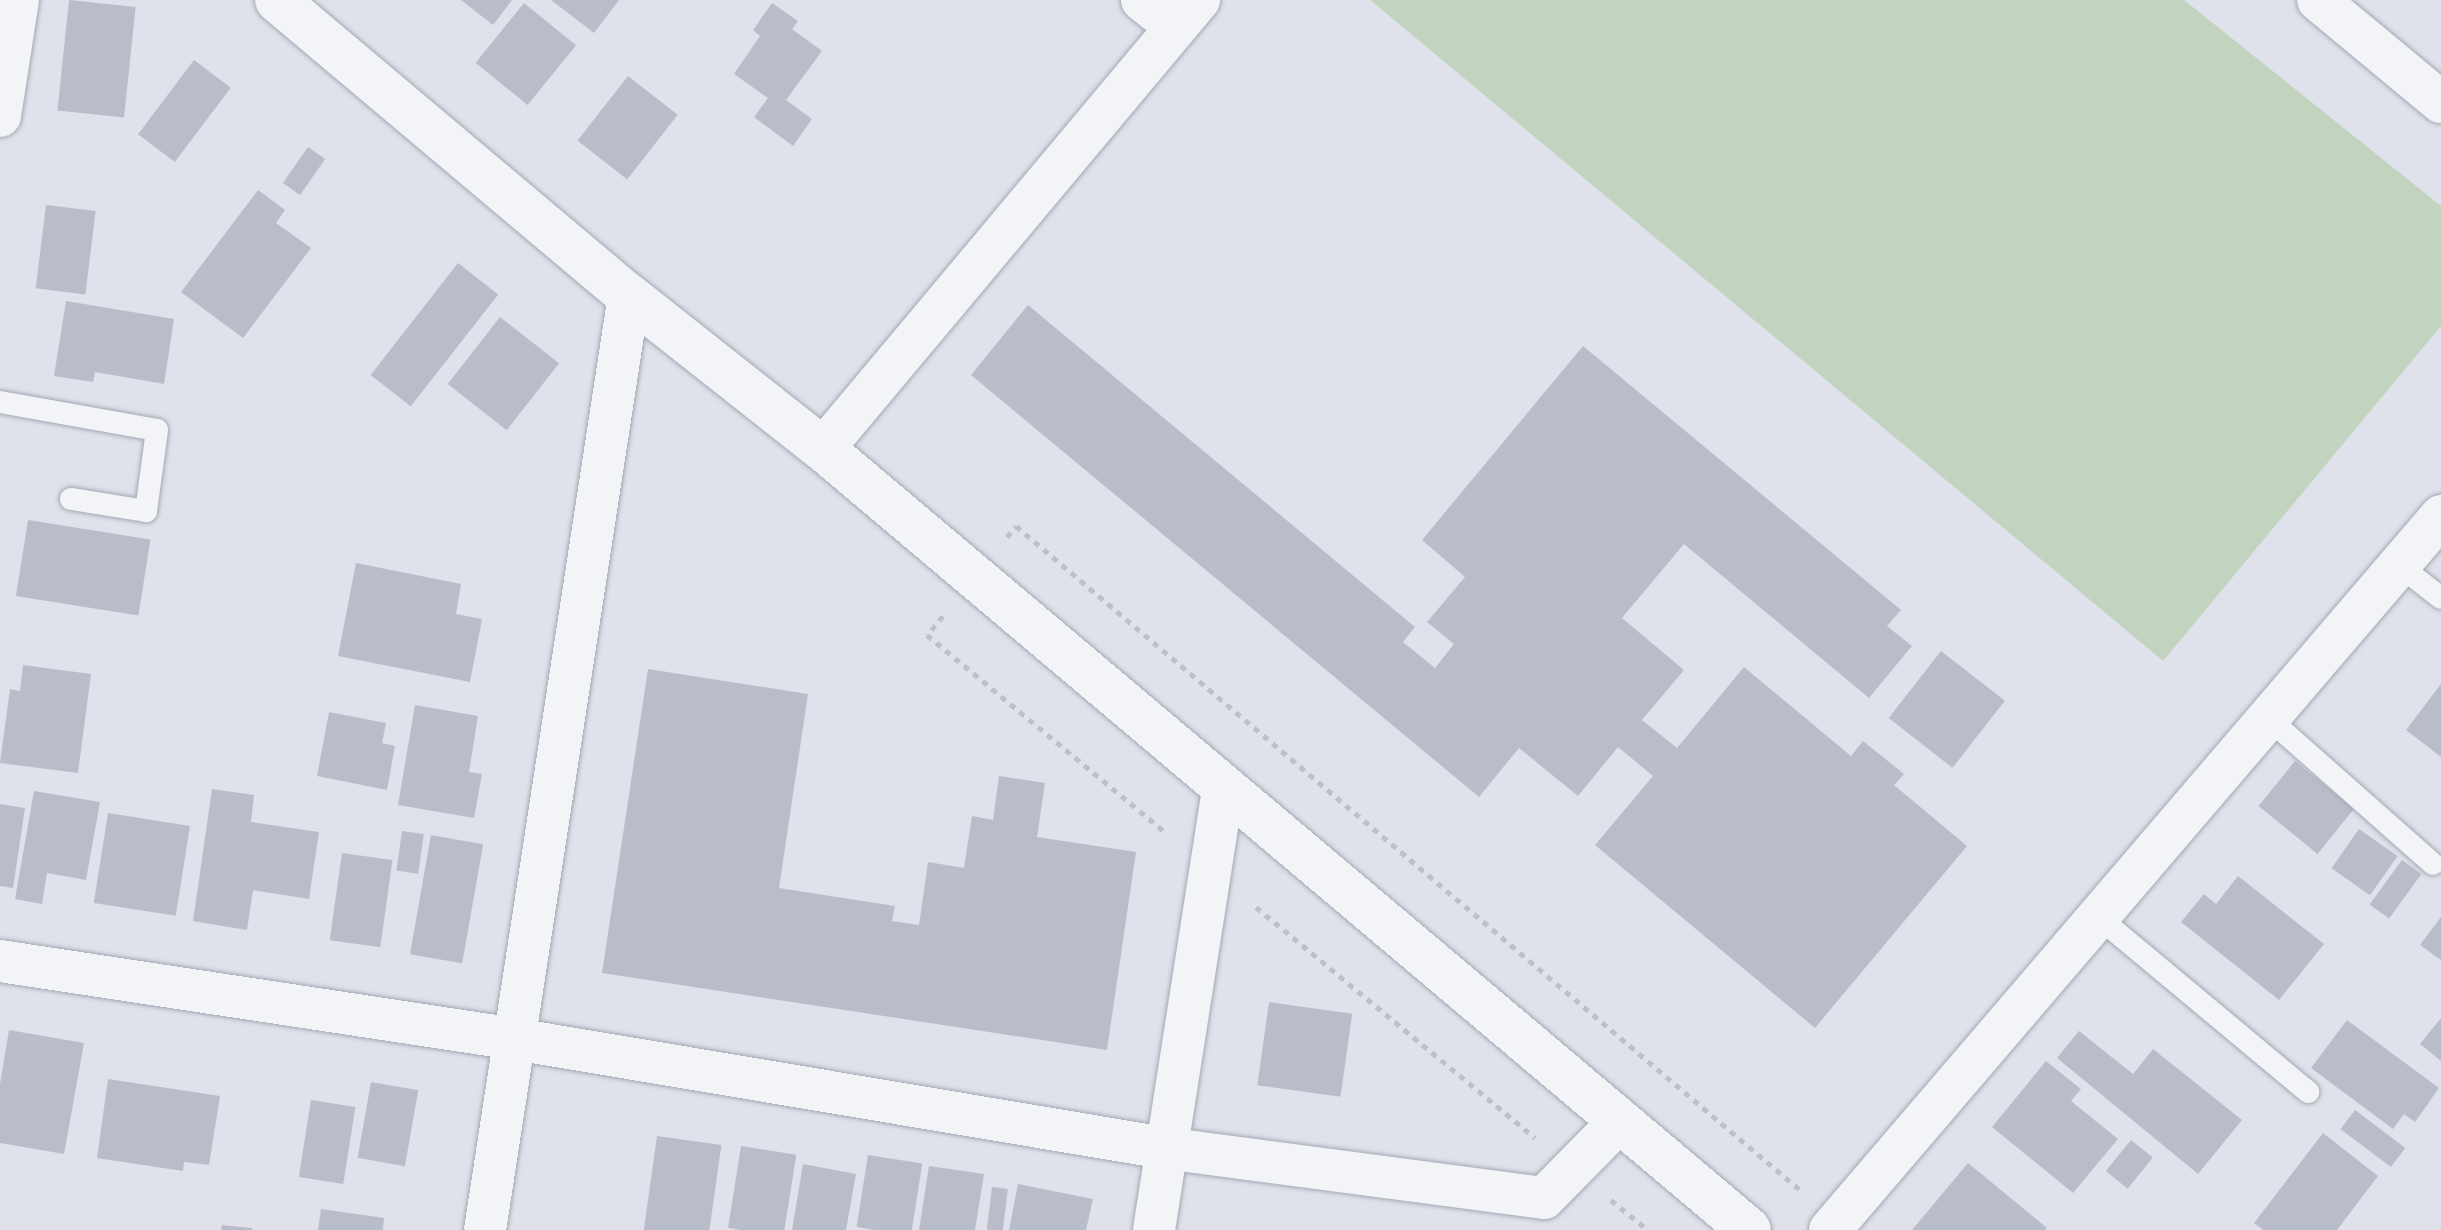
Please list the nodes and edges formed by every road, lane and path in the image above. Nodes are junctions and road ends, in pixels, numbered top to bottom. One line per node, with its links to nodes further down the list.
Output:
1 (18, 0): 7 (street)
2 (1142, 0): 5 (street)
3 (2318, 0): 6 (street)
4 (280, 1): 8 (street)
5 (1188, 13): 10 (street)
6 (2441, 102)
7 (0, 116)
8 (629, 296): 10 (street); 20 (street)
9 (0, 402): 11 (lane)
10 (823, 449): 16 (street)
11 (71, 499)
12 (2441, 516): 13 (street)
13 (2399, 565): 14 (lane); 15 (street)
14 (2441, 598)
15 (2268, 718): 17 (lane); 18 (street)
16 (1223, 787): 22 (street); 23 (street)
17 (2433, 864)
18 (2097, 916): 21 (lane); 27 (street)
19 (0, 961): 20 (street)
20 (515, 1039): 23 (street); 24 (street)
21 (2308, 1092)
22 (1620, 1121): 23 (street); 26 (street)
23 (1164, 1148): 25 (street)
24 (485, 1230)
25 (1154, 1230)
26 (1749, 1230)
27 (1830, 1230)

